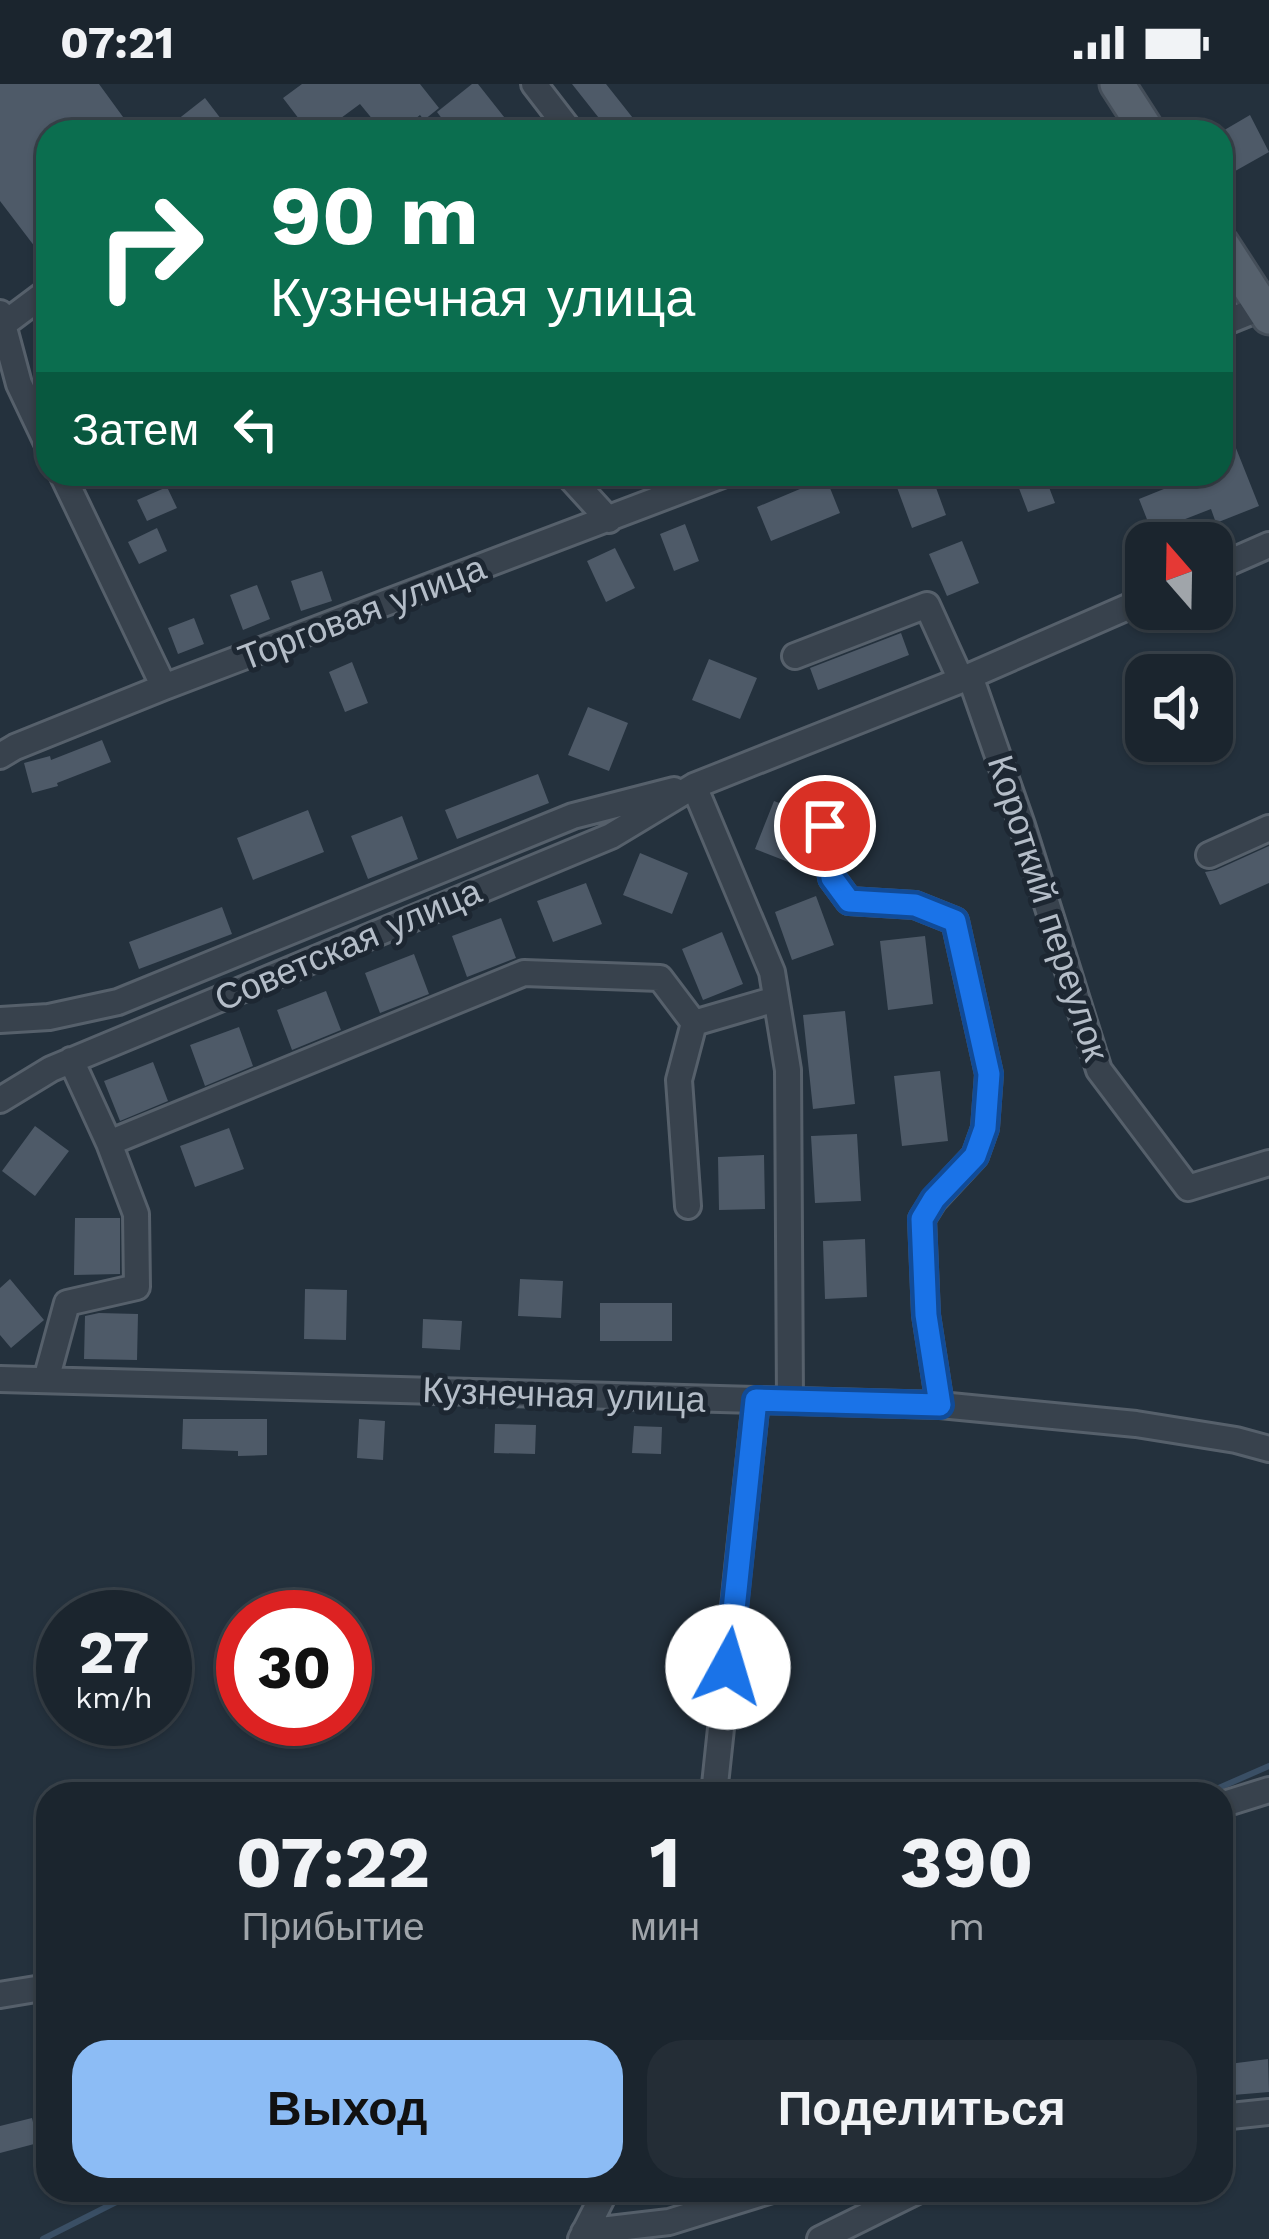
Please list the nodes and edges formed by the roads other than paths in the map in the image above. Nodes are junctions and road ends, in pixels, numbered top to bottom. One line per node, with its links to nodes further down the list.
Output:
1 (534, 84): 3 (street)
2 (1117, 84): 4 (main road)
3 (562, 120)
4 (1140, 120)
5 (1233, 261): 7 (main road)
6 (36, 299): 8 (street)
7 (1266, 312): 9 (street)
8 (1, 321): 10 (street)
9 (1233, 321)
10 (36, 420)
11 (68, 486): 20 (street)
12 (578, 486): 14 (street)
13 (695, 486): 14 (street, Торговая улица)
14 (609, 520): 20 (street, Торговая улица)
15 (1269, 545): 16 (street)
16 (1233, 561)
17 (1125, 608): 19 (street, Советская улица)
18 (795, 656): 19 (street, Короткий переулок)
19 (966, 678): 22 (street, Советская улица); 32 (street, Короткий переулок)
20 (164, 687): 21 (street, Торговая улица)
21 (0, 756)
22 (694, 786): 26 (street); 27 (street, Советская улица); 29 (street, Советская улица)
23 (825, 826): 38 (street)
24 (1269, 828): 25 (street)
25 (1209, 855)
26 (776, 999): 28 (street); 37 (street)
27 (0, 1021)
28 (694, 1022): 31 (street); 33 (street)
29 (70, 1060): 30 (street, Советская улица); 31 (street)
30 (0, 1100)
31 (110, 1143): 35 (street)
32 (1269, 1163)
33 (688, 1206)
34 (0, 1378): 35 (street, Кузнечная улица)
35 (46, 1380): 36 (street, Кузнечная улица)
36 (756, 1400): 37 (street, Кузнечная улица); 40 (street)
37 (790, 1400): 38 (street, Кузнечная улица)
38 (940, 1405): 39 (street, Кузнечная улица)
39 (1269, 1449)
40 (715, 1782)
41 (1269, 1790): 42 (street)
42 (1233, 1801)
43 (36, 1989): 44 (street)
44 (0, 1996)
45 (1269, 2112): 46 (street)
46 (1233, 2115)
47 (600, 2202): 50 (street)
48 (733, 2202): 50 (street)
49 (895, 2202): 51 (street)
50 (582, 2235)
51 (820, 2239)

